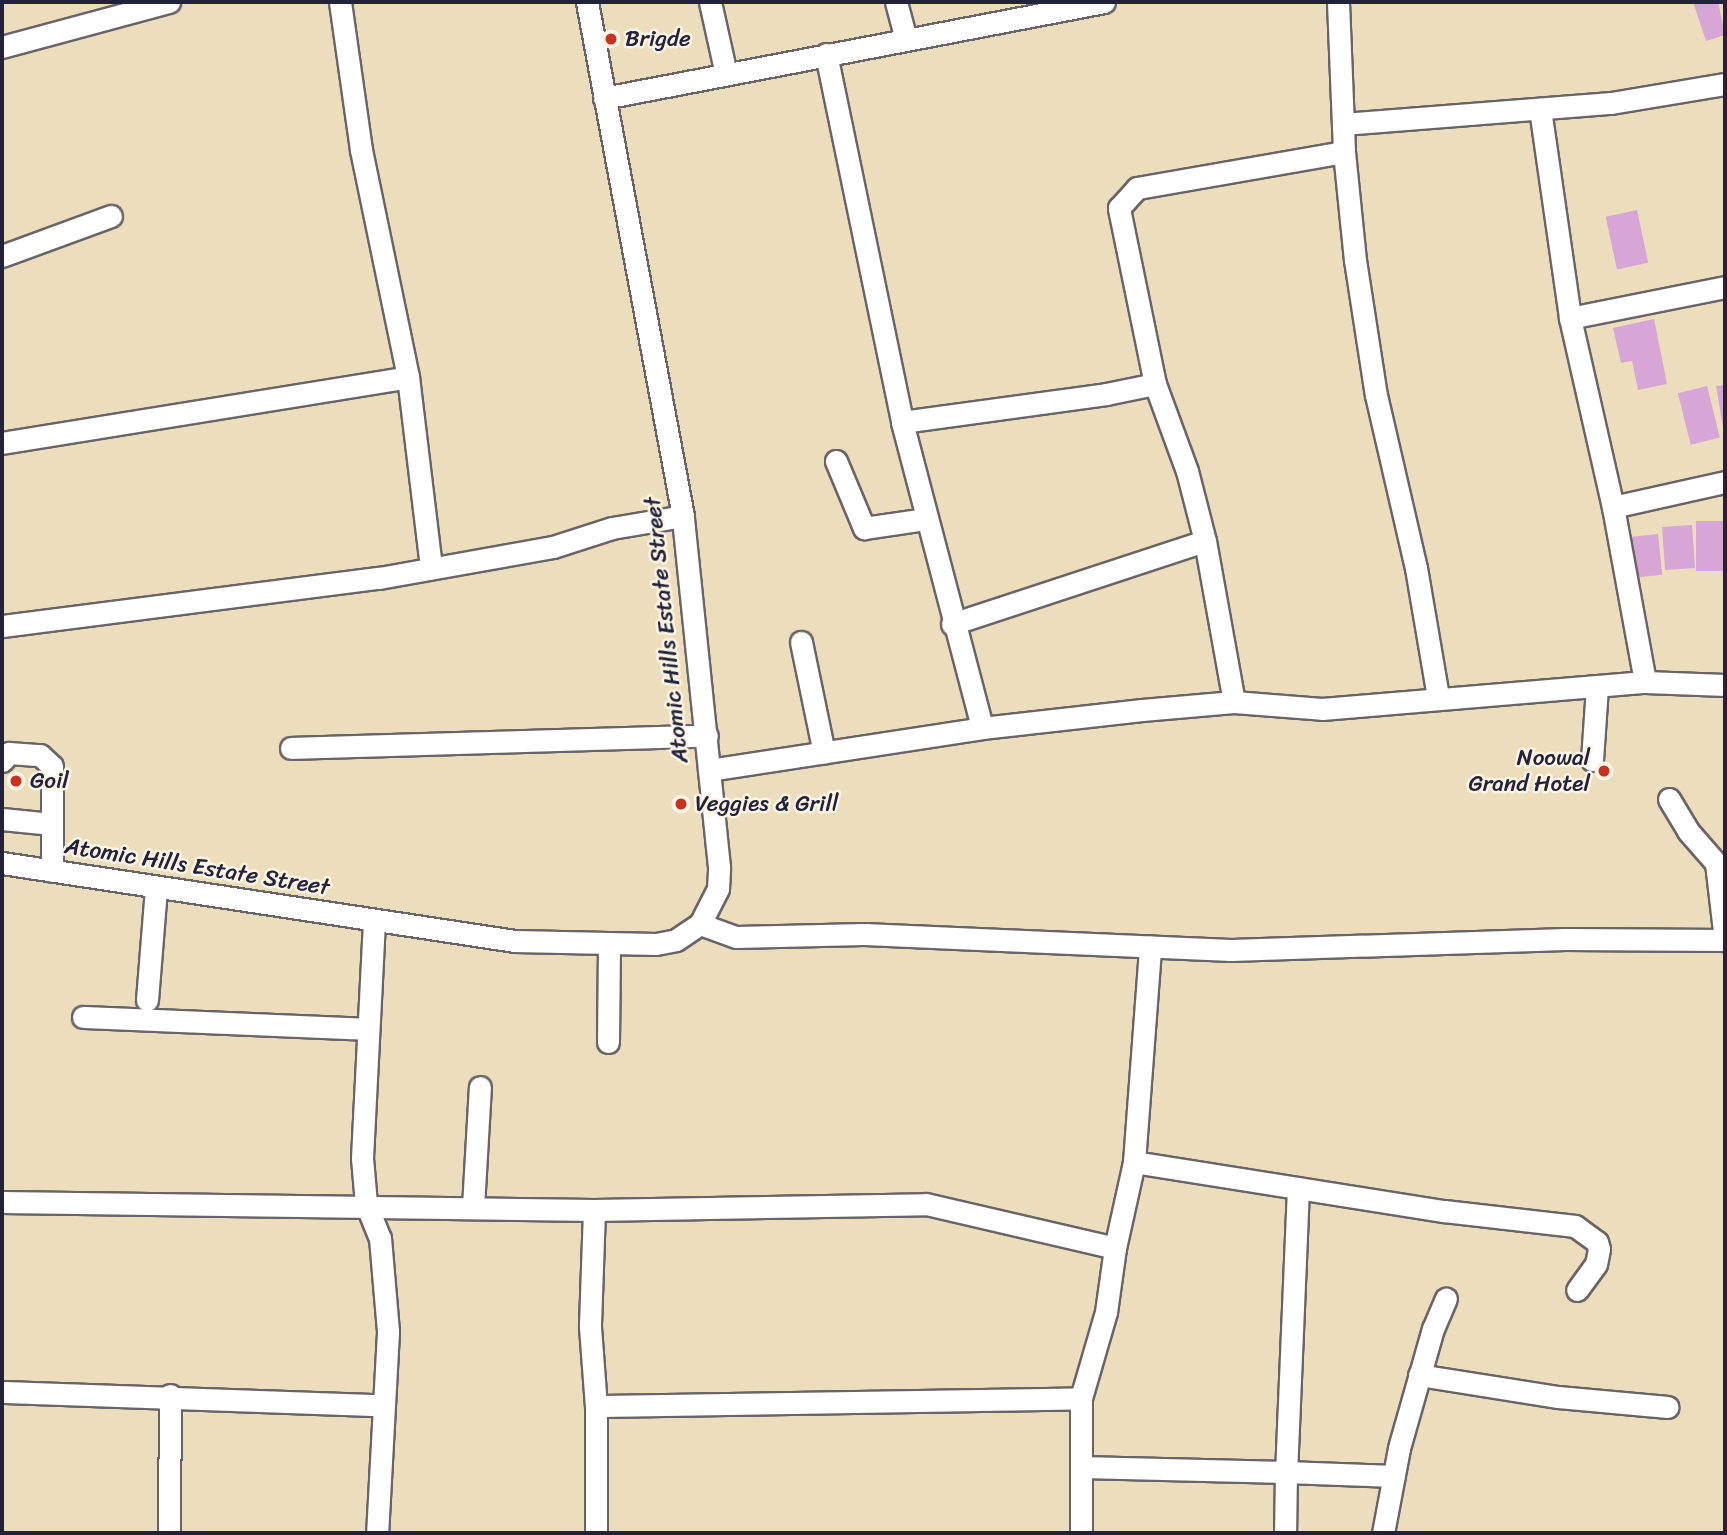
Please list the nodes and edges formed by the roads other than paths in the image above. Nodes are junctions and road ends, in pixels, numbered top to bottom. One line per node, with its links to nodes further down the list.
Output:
1 (170, 2): 8 (street)
2 (340, 2): 22 (street)
3 (587, 2): 14 (street, Atomic Hills Estate Street)
4 (710, 2): 12 (street)
5 (896, 2): 9 (street)
6 (1104, 2): 9 (street)
7 (1338, 2): 16 (street)
8 (87, 11): 10 (street)
9 (906, 39): 11 (street)
10 (2, 47)
11 (825, 54): 12 (street); 24 (street)
12 (726, 74): 14 (street)
13 (1725, 84): 15 (street)
14 (604, 97): 29 (street, Atomic Hills Estate Street)
15 (1540, 109): 16 (street); 21 (street)
16 (1343, 124): 17 (street)
17 (1344, 152): 23 (street); 39 (street)
18 (111, 216): 19 (street)
19 (2, 256)
20 (1725, 287): 21 (street)
21 (1570, 318): 28 (street)
22 (408, 377): 25 (street); 32 (street)
23 (1154, 383): 24 (street); 31 (street)
24 (902, 422): 30 (street)
25 (2, 443)
26 (836, 461): 30 (street)
27 (1725, 482): 28 (street)
28 (1613, 507): 36 (street)
29 (683, 516): 32 (street); 42 (street, Atomic Hills Estate Street)
30 (926, 519): 33 (street)
31 (1205, 541): 33 (street); 40 (street)
32 (431, 568): 34 (street)
33 (952, 624): 41 (street)
34 (2, 626)
35 (801, 642): 44 (street)
36 (1646, 682): 37 (street); 38 (street)
37 (1725, 685)
38 (1597, 686): 39 (street); 45 (street)
39 (1438, 697): 40 (street)
40 (1234, 702): 41 (street)
41 (982, 727): 44 (street)
42 (707, 736): 43 (street); 47 (street, Atomic Hills Estate Street)
43 (291, 748)
44 (824, 753): 47 (street)
45 (1592, 760)
46 (2, 761): 50 (street)
47 (709, 770): 55 (street, Atomic Hills Estate Street)
48 (1669, 799): 56 (street)
49 (2, 819): 50 (street)
50 (52, 824): 52 (street)
51 (2, 863): 52 (street, Atomic Hills Estate Street)
52 (52, 871): 53 (street, Atomic Hills Estate Street)
53 (156, 887): 54 (street, Atomic Hills Estate Street); 59 (street)
54 (374, 921): 57 (street, Atomic Hills Estate Street); 61 (street)
55 (700, 924): 57 (street, Atomic Hills Estate Street); 58 (street)
56 (1725, 940): 58 (street)
57 (609, 945): 62 (street)
58 (1150, 947): 64 (street)
59 (147, 1000)
60 (83, 1017): 61 (street)
61 (366, 1029): 67 (street)
62 (608, 1042)
63 (480, 1087): 68 (street)
64 (1134, 1162): 65 (street); 70 (street)
65 (1298, 1188): 71 (street); 81 (street)
66 (2, 1202): 67 (street)
67 (366, 1204): 68 (street); 77 (street)
68 (473, 1207): 69 (street)
69 (594, 1210): 70 (street); 78 (street)
70 (1115, 1248): 76 (street)
71 (1577, 1290)
72 (1446, 1299): 73 (street)
73 (1419, 1375): 79 (street); 82 (street)
74 (2, 1392): 75 (street)
75 (170, 1395): 77 (street); 83 (street)
76 (1081, 1398): 78 (street); 80 (street)
77 (383, 1405): 84 (street)
78 (596, 1406): 85 (street)
79 (1668, 1407)
80 (1081, 1467): 81 (street); 86 (street)
81 (1286, 1472): 82 (street); 87 (street)
82 (1394, 1476): 88 (street)
83 (169, 1533)
84 (377, 1533)
85 (596, 1533)
86 (1081, 1533)
87 (1285, 1533)
88 (1382, 1533)

